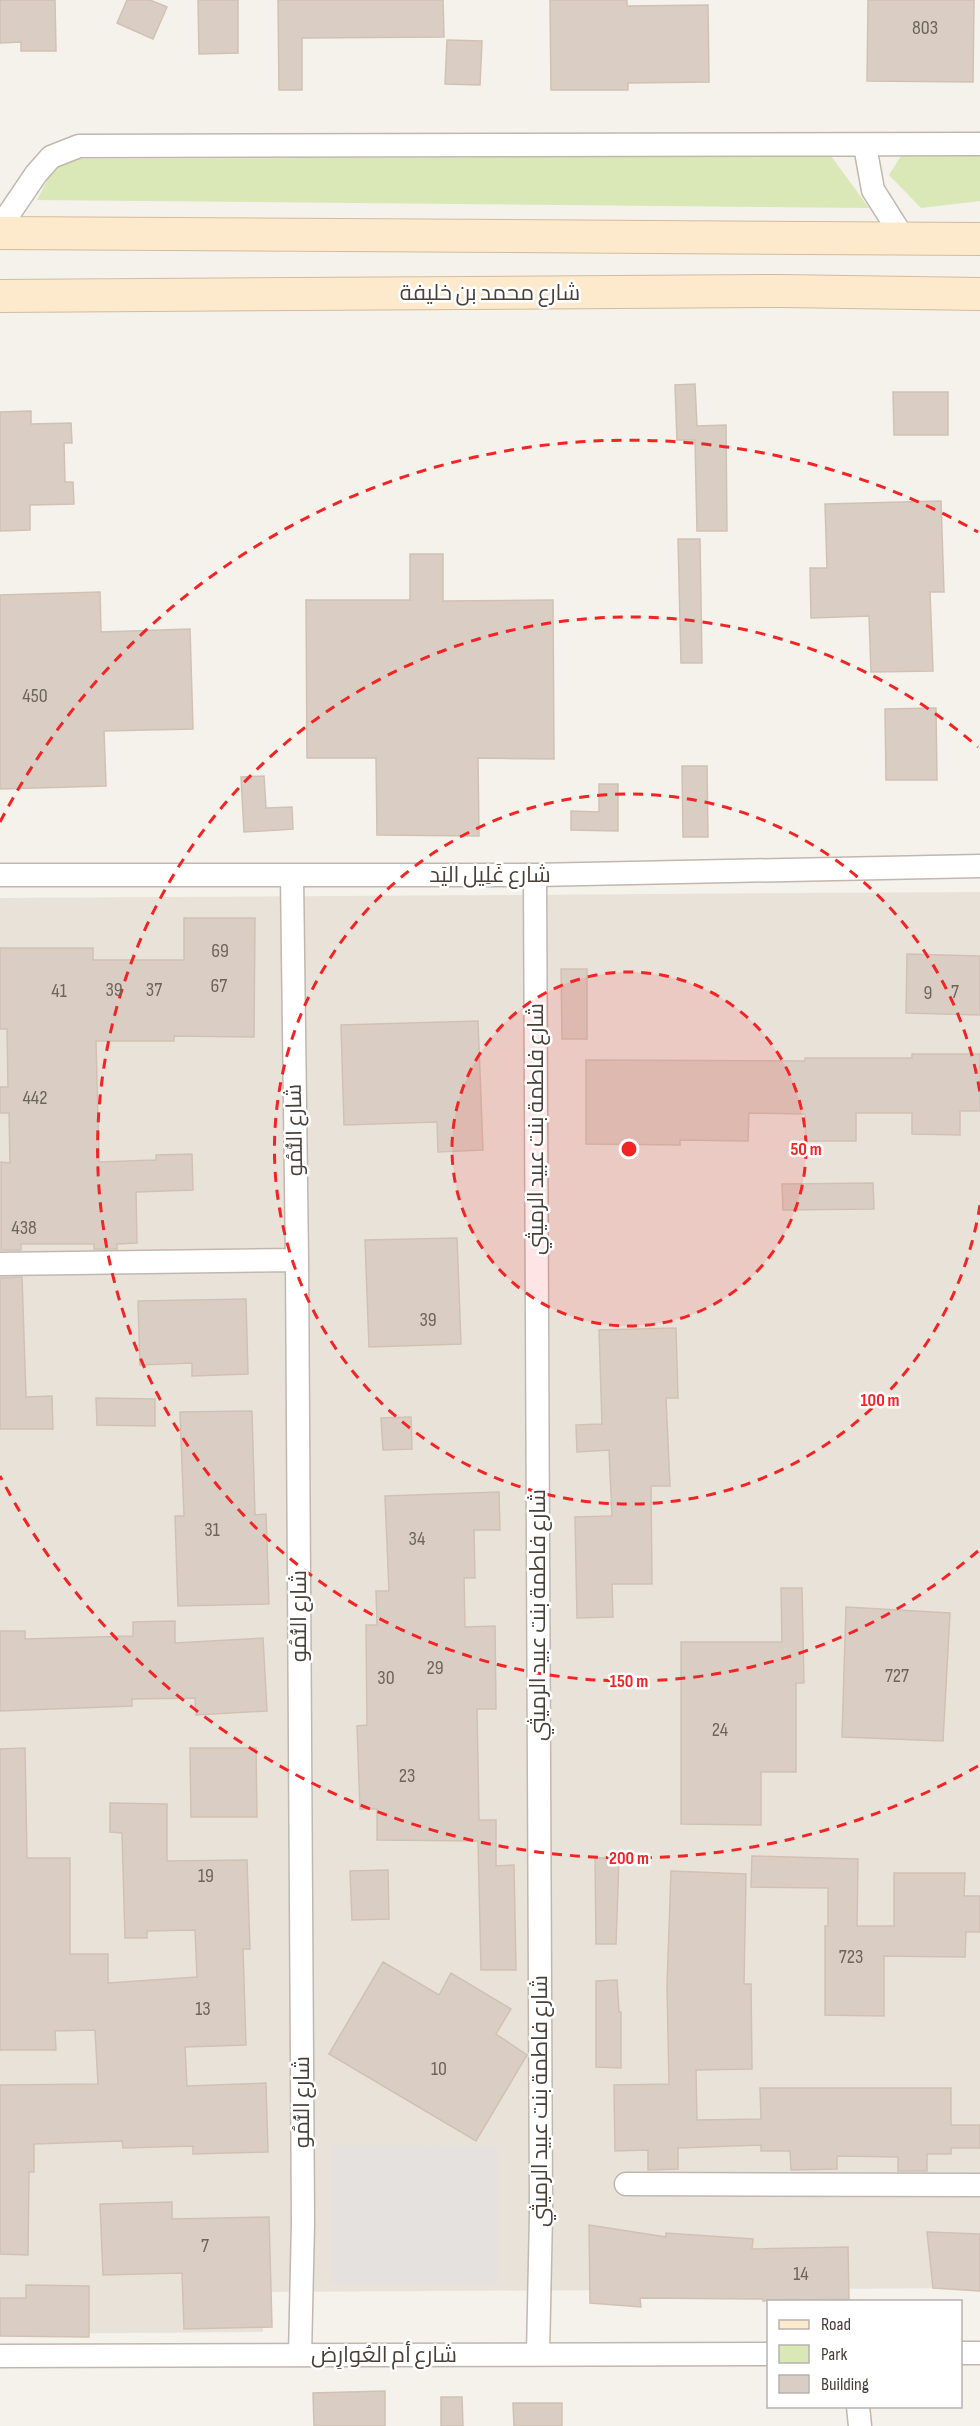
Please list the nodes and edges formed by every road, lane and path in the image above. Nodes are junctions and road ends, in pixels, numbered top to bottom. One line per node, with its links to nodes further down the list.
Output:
1 (980, 144): 2 (street)
2 (865, 146): 3 (street); 5 (street)
3 (0, 227)
4 (0, 233): 5 (main road)
5 (904, 239): 6 (main road)
6 (980, 240)
7 (980, 294): 8 (main road, شارع محمد بن خليفة)
8 (0, 296)
9 (980, 866): 11 (street, شارع غَلِيل اليَد)
10 (0, 875): 12 (street, شارع غَلِيل اليَد)
11 (535, 875): 12 (street, شارع غَلِيل اليَد); 19 (street, شارع فاطمة بنت عبيد الرميثي)
12 (292, 876): 13 (street, شارع النُّمُو)
13 (297, 1260): 14 (street); 21 (street, شارع النُّمُو)
14 (0, 1264)
15 (626, 2184): 16 (street)
16 (980, 2185)
17 (962, 2353): 18 (street)
18 (980, 2353)
19 (538, 2354): 20 (street, شارع أم العُوارِض); 21 (street, شارع أم العُوارِض)
20 (767, 2354)
21 (300, 2355): 22 (street, شارع أم العُوارِض)
22 (0, 2356)
23 (858, 2408): 24 (street)
24 (860, 2426)

